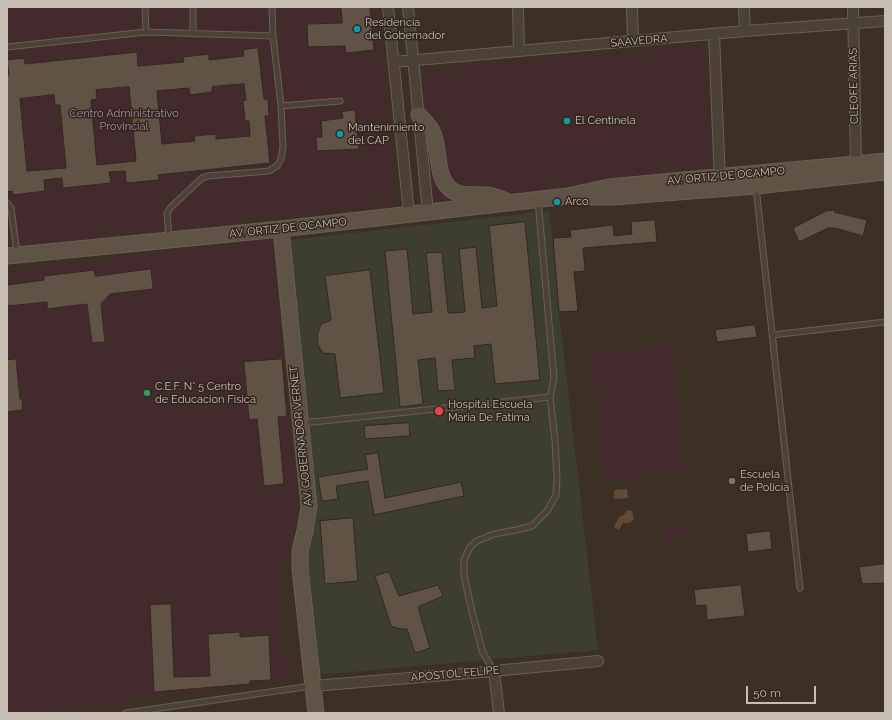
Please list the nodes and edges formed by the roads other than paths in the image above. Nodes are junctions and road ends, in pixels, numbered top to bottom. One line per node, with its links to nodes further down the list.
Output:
1 (145, 7): 13 (lane)
2 (193, 7): 14 (lane)
3 (272, 7): 16 (lane)
4 (388, 7): 21 (street)
5 (408, 7): 20 (street)
6 (518, 7): 19 (street)
7 (632, 7): 17 (street)
8 (744, 7): 12 (street)
9 (853, 7): 11 (street, CLEOFE ARIAS)
10 (885, 21): 11 (street, SAAVEDRA)
11 (853, 23): 12 (street, SAAVEDRA); 26 (street, CLEOFE ARIAS)
12 (745, 31): 15 (street, SAAVEDRA)
13 (146, 32): 14 (lane); 18 (lane)
14 (193, 34): 16 (lane)
15 (714, 34): 17 (street, SAAVEDRA); 28 (street)
16 (273, 36): 23 (lane)
17 (633, 41): 19 (street, SAAVEDRA)
18 (7, 47)
19 (519, 51): 20 (street, SAAVEDRA)
20 (413, 60): 21 (street, SAAVEDRA); 24 (street)
21 (394, 62): 34 (street)
22 (340, 101): 23 (lane)
23 (281, 106): 36 (lane)
24 (419, 115): 31 (main road); 33 (street)
25 (885, 161): 26 (main road, AV. ORTIZ DE OCAMPO)
26 (856, 164): 28 (main road, AV. ORTIZ DE OCAMPO)
27 (885, 172): 29 (main road, AV. ORTIZ DE OCAMPO)
28 (720, 182): 29 (main road, AV. ORTIZ DE OCAMPO); 30 (main road, AV. ORTIZ DE OCAMPO)
29 (756, 186): 39 (lane)
30 (538, 199): 31 (main road, AV. ORTIZ DE OCAMPO); 40 (lane)
31 (511, 202): 33 (main road, AV. ORTIZ DE OCAMPO)
32 (7, 203): 37 (lane)
33 (428, 212): 34 (main road, AV. ORTIZ DE OCAMPO)
34 (409, 214): 35 (main road, AV. ORTIZ DE OCAMPO)
35 (281, 229): 36 (main road, AV. ORTIZ DE OCAMPO); 41 (main road, AV. GOBERNADOR VERNET)
36 (169, 240): 37 (main road, AV. ORTIZ DE OCAMPO)
37 (12, 256)
38 (885, 322): 39 (lane)
39 (772, 335): 42 (lane)
40 (550, 397): 41 (lane); 44 (lane)
41 (300, 424): 45 (main road, AV. GOBERNADOR VERNET)
42 (800, 588)
43 (598, 661): 44 (street, APÓSTOL FELIPE)
44 (494, 671): 45 (street, APÓSTOL FELIPE); 48 (street)
45 (313, 686): 46 (lane); 47 (main road, AV. GOBERNADOR VERNET)
46 (126, 713)
47 (316, 713)
48 (499, 713)

